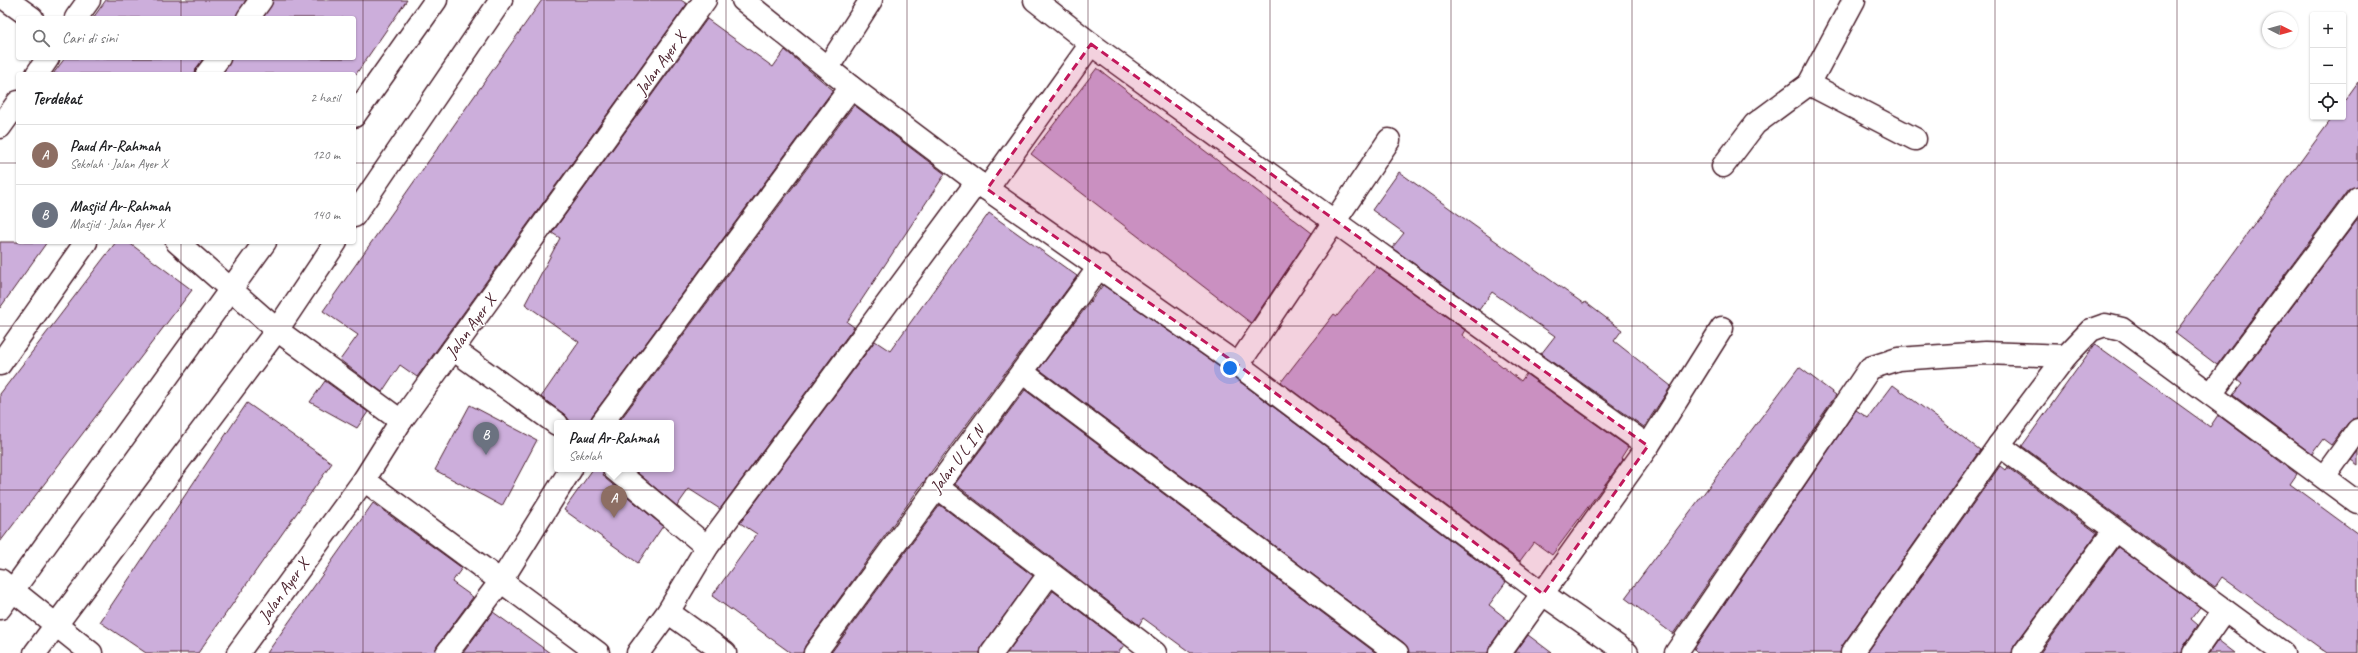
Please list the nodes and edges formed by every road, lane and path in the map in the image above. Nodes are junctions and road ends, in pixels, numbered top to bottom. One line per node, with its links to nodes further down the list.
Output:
1 (7, 0): 11 (street)
2 (89, 0): 12 (street)
3 (261, 0): 13 (street)
4 (436, 0): 22 (street)
5 (502, 0): 28 (street)
6 (705, 0): 38 (street, Jalan Ayer X)
7 (743, 0): 17 (street)
8 (871, 0): 17 (street)
9 (1036, 0): 14 (street)
10 (1854, 0): 20 (street)
11 (29, 16)
12 (77, 16)
13 (249, 16)
14 (1090, 44): 26 (street); 29 (street)
15 (47, 60): 18 (street)
16 (218, 60): 19 (street)
17 (828, 67): 21 (street)
18 (38, 72)
19 (209, 72)
20 (1809, 84): 23 (street); 25 (street)
21 (851, 87): 26 (street); 44 (street)
22 (356, 113)
23 (1915, 139)
24 (1389, 140): 29 (street)
25 (1723, 166)
26 (982, 185): 34 (street); 57 (street)
27 (2358, 198): 43 (street)
28 (356, 213)
29 (1334, 222): 41 (street); 49 (street)
30 (85, 244): 40 (street)
31 (179, 244): 35 (street)
32 (265, 244): 35 (street)
33 (335, 244): 37 (street)
34 (1100, 266): 41 (street); 42 (street, Jalan U L I N)
35 (232, 290): 37 (street); 60 (street)
36 (1722, 328): 49 (street)
37 (277, 330): 45 (street); 65 (street)
38 (453, 349): 45 (street, Jalan Ayer X); 46 (street)
39 (2066, 356): 43 (street); 48 (street); 79 (street)
40 (0, 364)
41 (1238, 365): 61 (street)
42 (1022, 372): 54 (street, Jalan U L I N); 76 (street)
43 (2211, 394): 52 (street)
44 (604, 420)
45 (401, 421): 53 (street, Jalan Ayer X)
46 (554, 422)
47 (2358, 430): 52 (street)
48 (1999, 445): 56 (street); 80 (street)
49 (1648, 446): 61 (street)
50 (569, 472): 59 (street)
51 (618, 472): 57 (street)
52 (2324, 477): 55 (street)
53 (364, 480): 59 (street); 68 (street, Jalan Ayer X)
54 (936, 486): 58 (street); 73 (street, Jalan U L I N)
55 (2358, 502)
56 (2114, 531): 63 (street); 81 (street)
57 (707, 547): 64 (street)
58 (1050, 573): 74 (street); 75 (street)
59 (501, 581): 69 (street); 70 (street)
60 (7, 585): 62 (street); 65 (street)
61 (1543, 594): 77 (street); 78 (street)
62 (0, 608)
63 (2224, 610): 82 (street); 83 (street)
64 (668, 612): 71 (street); 72 (street)
65 (57, 624): 66 (street); 67 (street)
66 (35, 653)
67 (91, 653)
68 (238, 653)
69 (447, 653)
70 (598, 653)
71 (638, 653)
72 (725, 653)
73 (815, 653)
74 (992, 653)
75 (1154, 653)
76 (1398, 653)
77 (1500, 653)
78 (1626, 653)
79 (1676, 653)
80 (1852, 653)
81 (2024, 653)
82 (2194, 653)
83 (2284, 653)

